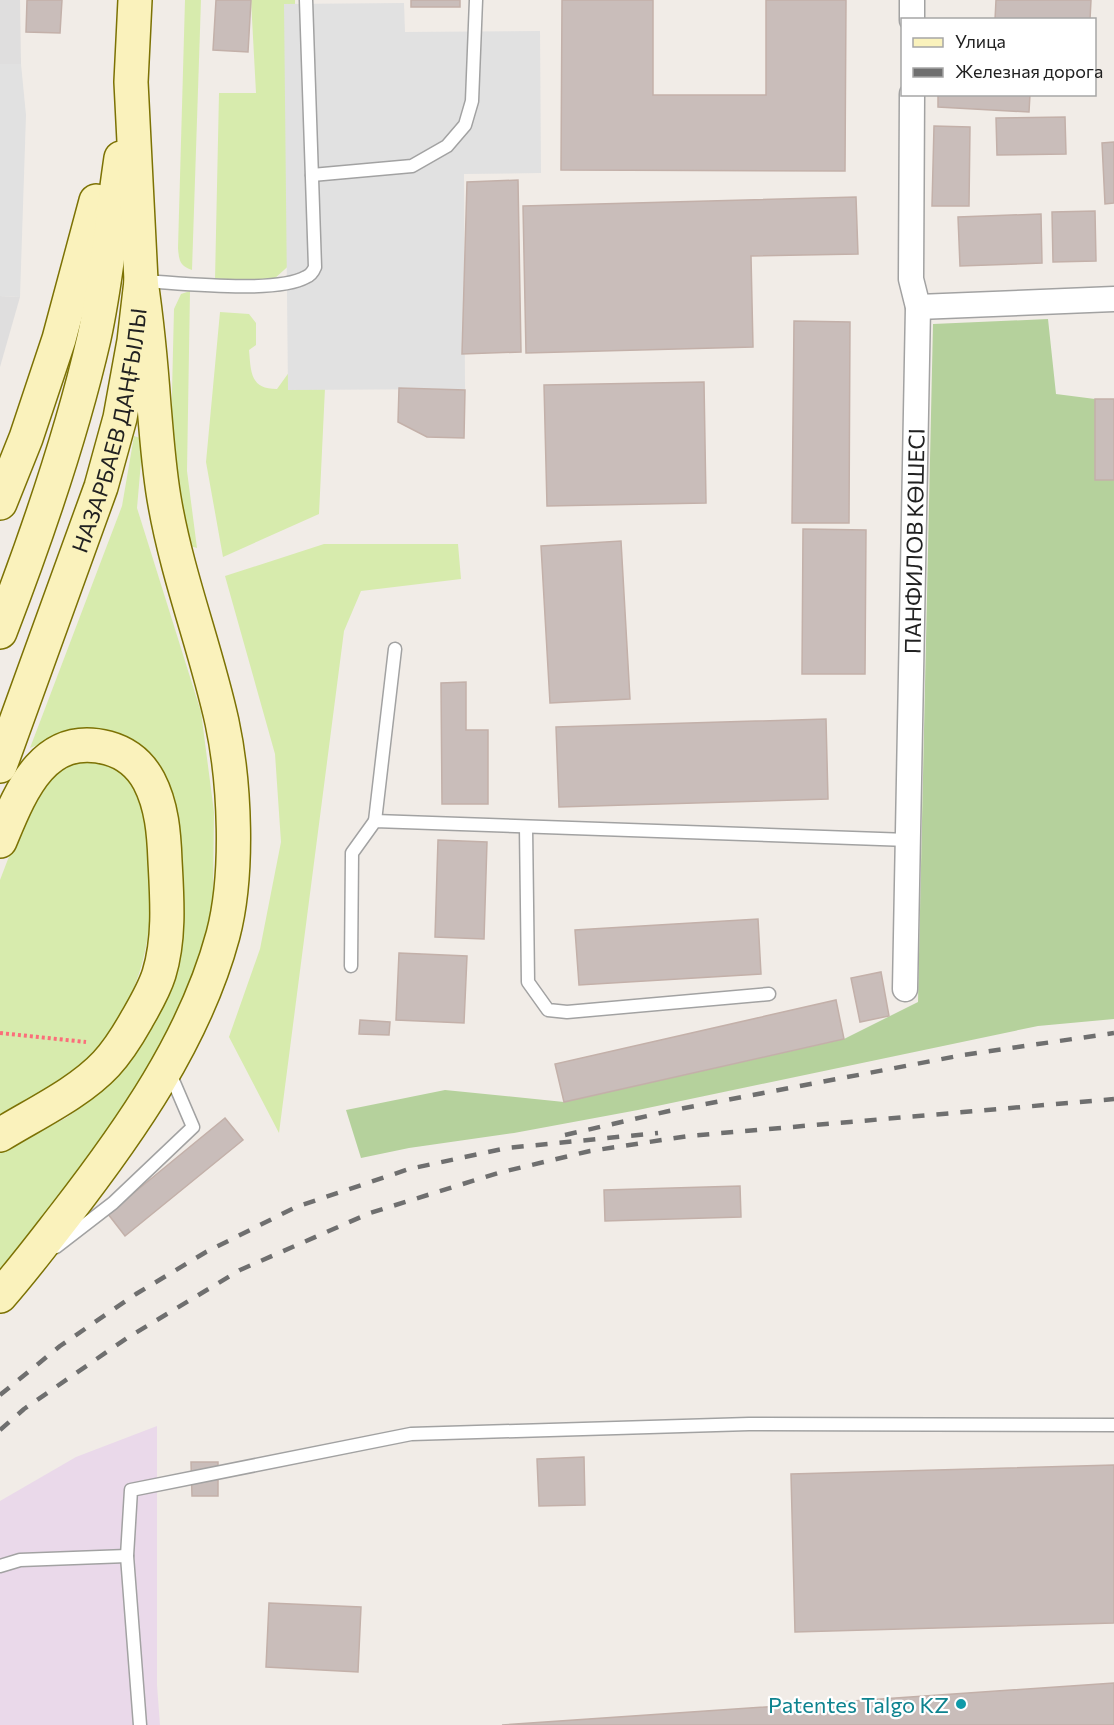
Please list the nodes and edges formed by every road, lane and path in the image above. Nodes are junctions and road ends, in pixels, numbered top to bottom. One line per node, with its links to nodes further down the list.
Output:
1 (135, 0): 6 (main road, НАЗАРБАЕВ ДАҢҒЫЛЫ)
2 (306, 0): 8 (lane)
3 (476, 0): 8 (lane)
4 (912, 0): 5 (street)
5 (912, 18)
6 (132, 82): 9 (main road, НАЗАРБАЕВ ДАҢҒЫЛЫ); 12 (main road); 13 (main road, НАЗАРБАЕВ ДАҢҒЫЛЫ)
7 (912, 96): 11 (street, ПАНФИЛОВ КӨШЕСІ)
8 (312, 175): 9 (lane)
9 (141, 281): 15 (main road, НАЗАРБАЕВ ДАҢҒЫЛЫ); 25 (main road)
10 (1114, 299): 11 (street)
11 (918, 307): 18 (street, ПАНФИЛОВ КӨШЕСІ)
12 (0, 503)
13 (0, 632)
14 (395, 649): 16 (lane)
15 (0, 766)
16 (375, 821): 17 (lane); 20 (lane)
17 (526, 826): 18 (lane); 22 (lane)
18 (908, 840): 21 (street, ПАНФИЛОВ КӨШЕСІ)
19 (0, 841): 26 (main road)
20 (351, 966)
21 (905, 989)
22 (769, 994)
23 (0, 1033): 24 (path)
24 (94, 1043)
25 (167, 1065): 27 (main road); 27 (lane)
26 (0, 1135)
27 (8, 1288)
28 (1114, 1425): 29 (lane)
29 (127, 1556): 30 (lane); 31 (lane)
30 (0, 1566)
31 (140, 1725)

